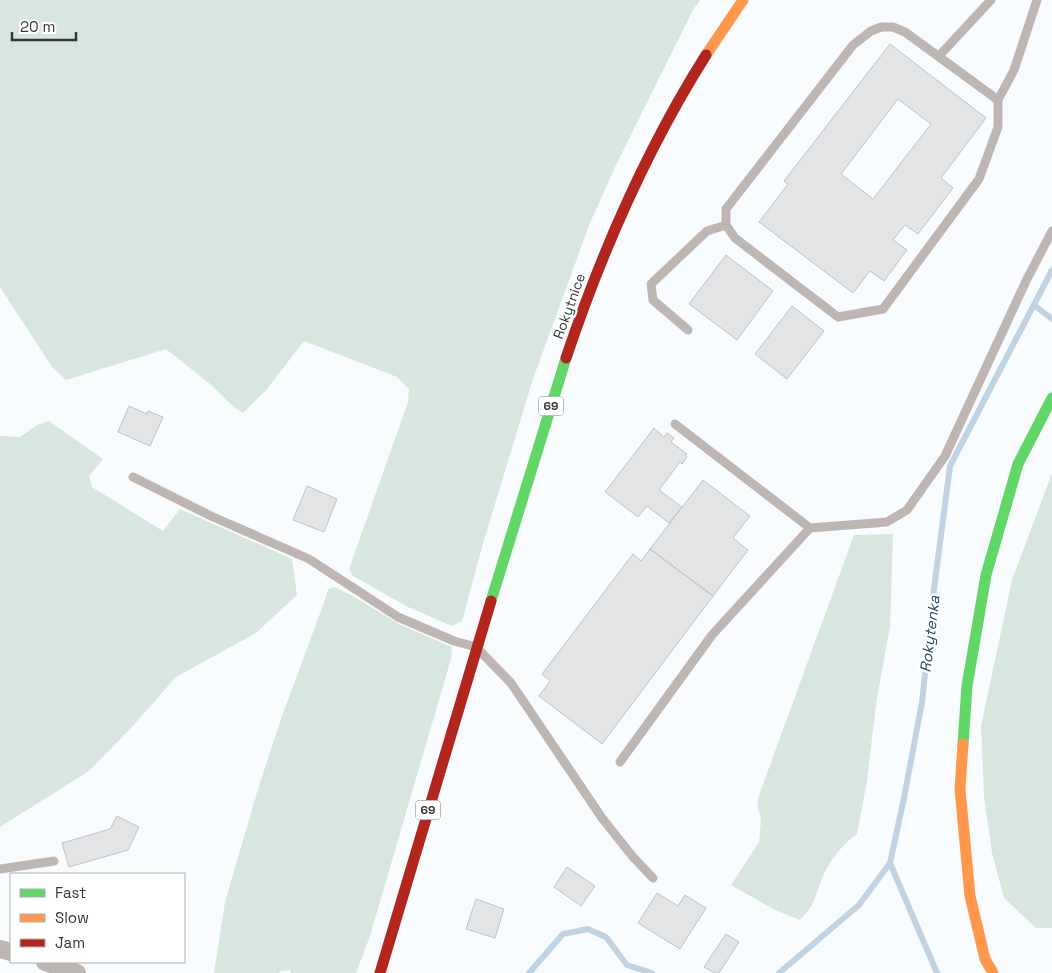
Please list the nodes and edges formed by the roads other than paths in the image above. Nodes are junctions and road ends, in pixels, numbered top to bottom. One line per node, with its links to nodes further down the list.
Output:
1 (743, 0): 13 (main road, Rokytnice / 69)
2 (991, 0): 4 (lane)
3 (1036, 0): 5 (lane)
4 (939, 56): 5 (lane); 6 (lane)
5 (998, 100): 6 (lane)
6 (726, 225): 8 (lane)
7 (1052, 231): 12 (lane)
8 (688, 330)
9 (1052, 398): 21 (main road)
10 (675, 424): 12 (lane)
11 (133, 477): 13 (lane)
12 (810, 528): 14 (lane)
13 (476, 646): 17 (lane); 20 (main road, 69)
14 (620, 762)
15 (54, 861): 16 (lane)
16 (0, 870)
17 (653, 878)
18 (48, 963): 19 (street)
19 (77, 973)
20 (380, 973)
21 (993, 973)

